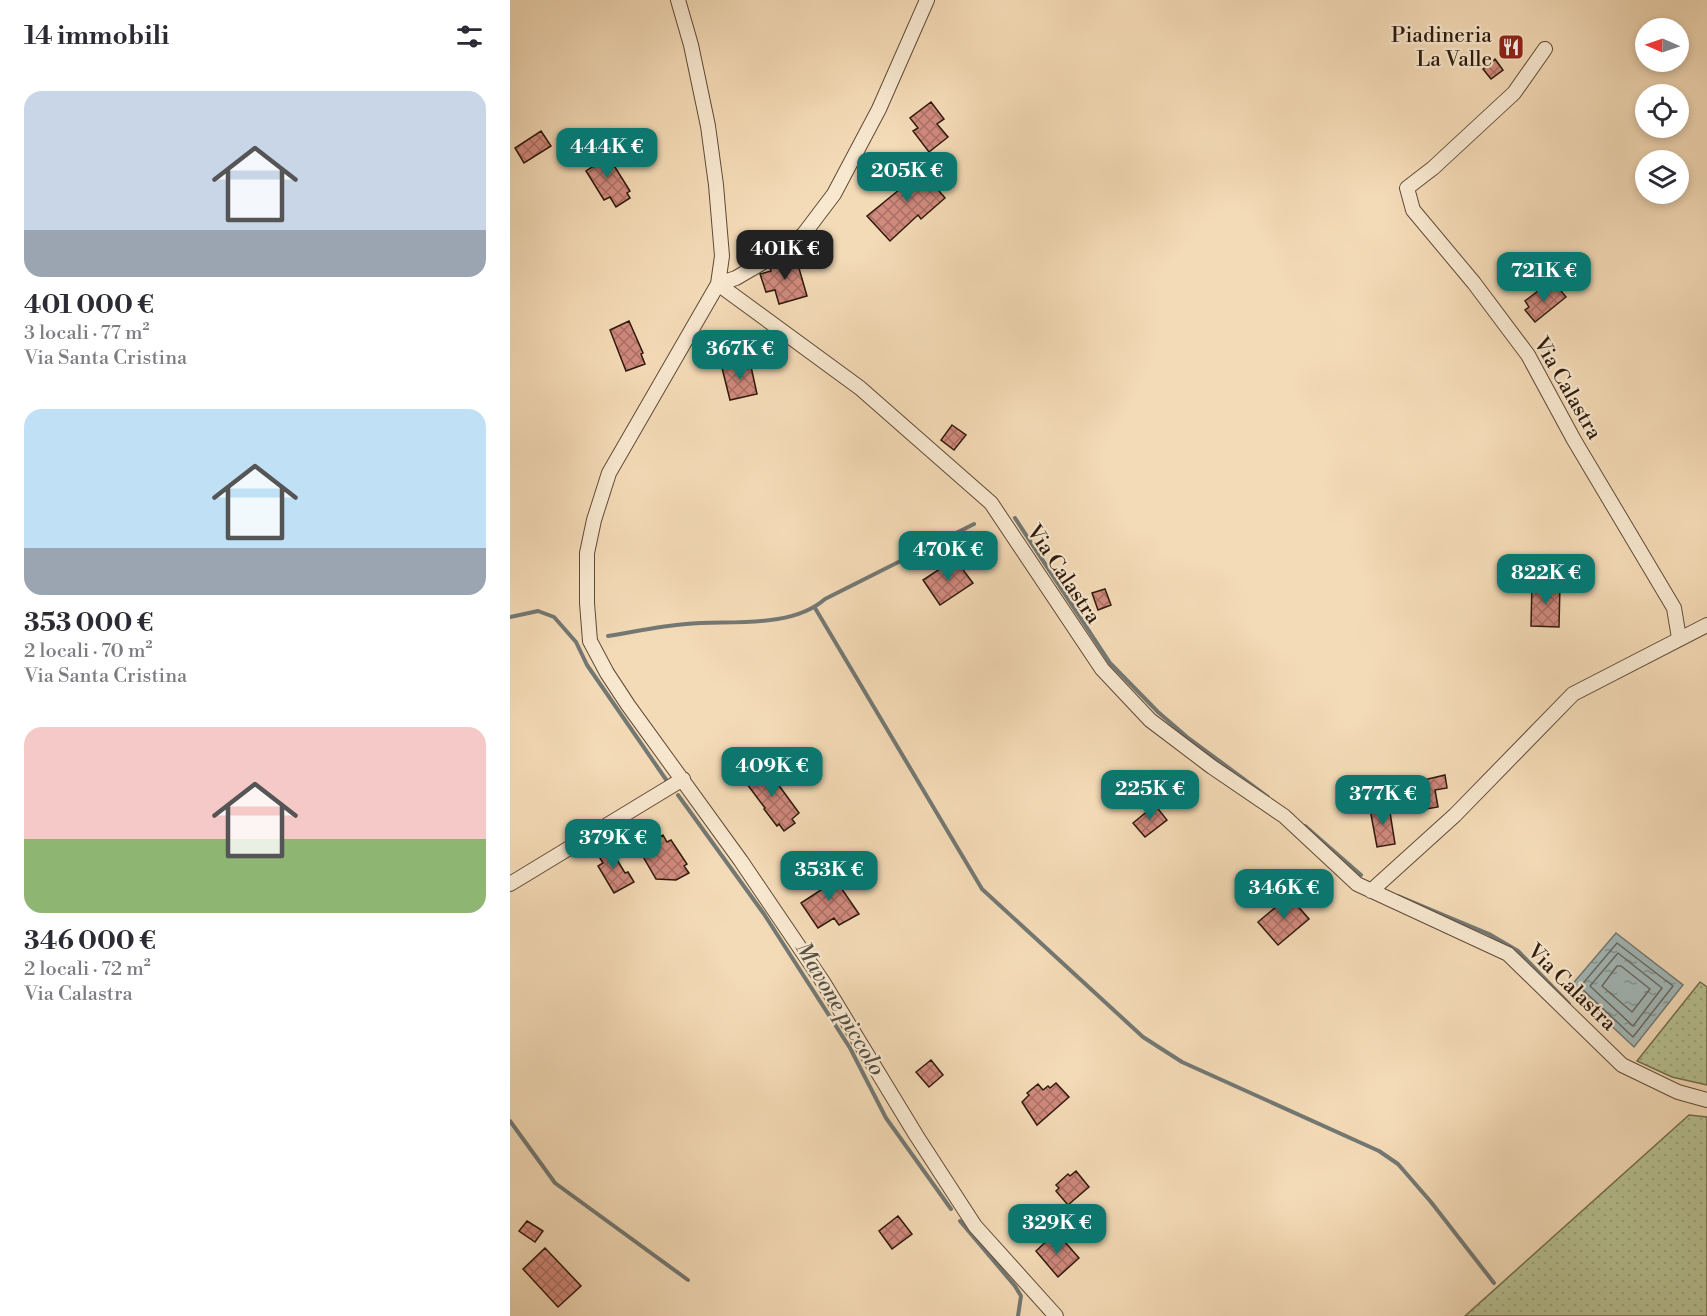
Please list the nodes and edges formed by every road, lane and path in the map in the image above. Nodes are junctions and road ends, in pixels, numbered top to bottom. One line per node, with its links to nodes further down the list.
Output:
1 (678, 0): 4 (street)
2 (927, 0): 4 (street)
3 (1545, 49): 6 (street, Via Calastra)
4 (718, 284): 7 (street); 9 (street, Via Calastra)
5 (1707, 625): 6 (street)
6 (1679, 638): 9 (street)
7 (683, 779): 8 (street); 11 (street)
8 (510, 884)
9 (1371, 891): 10 (street, Via Calastra)
10 (1707, 1100)
11 (1056, 1316)

